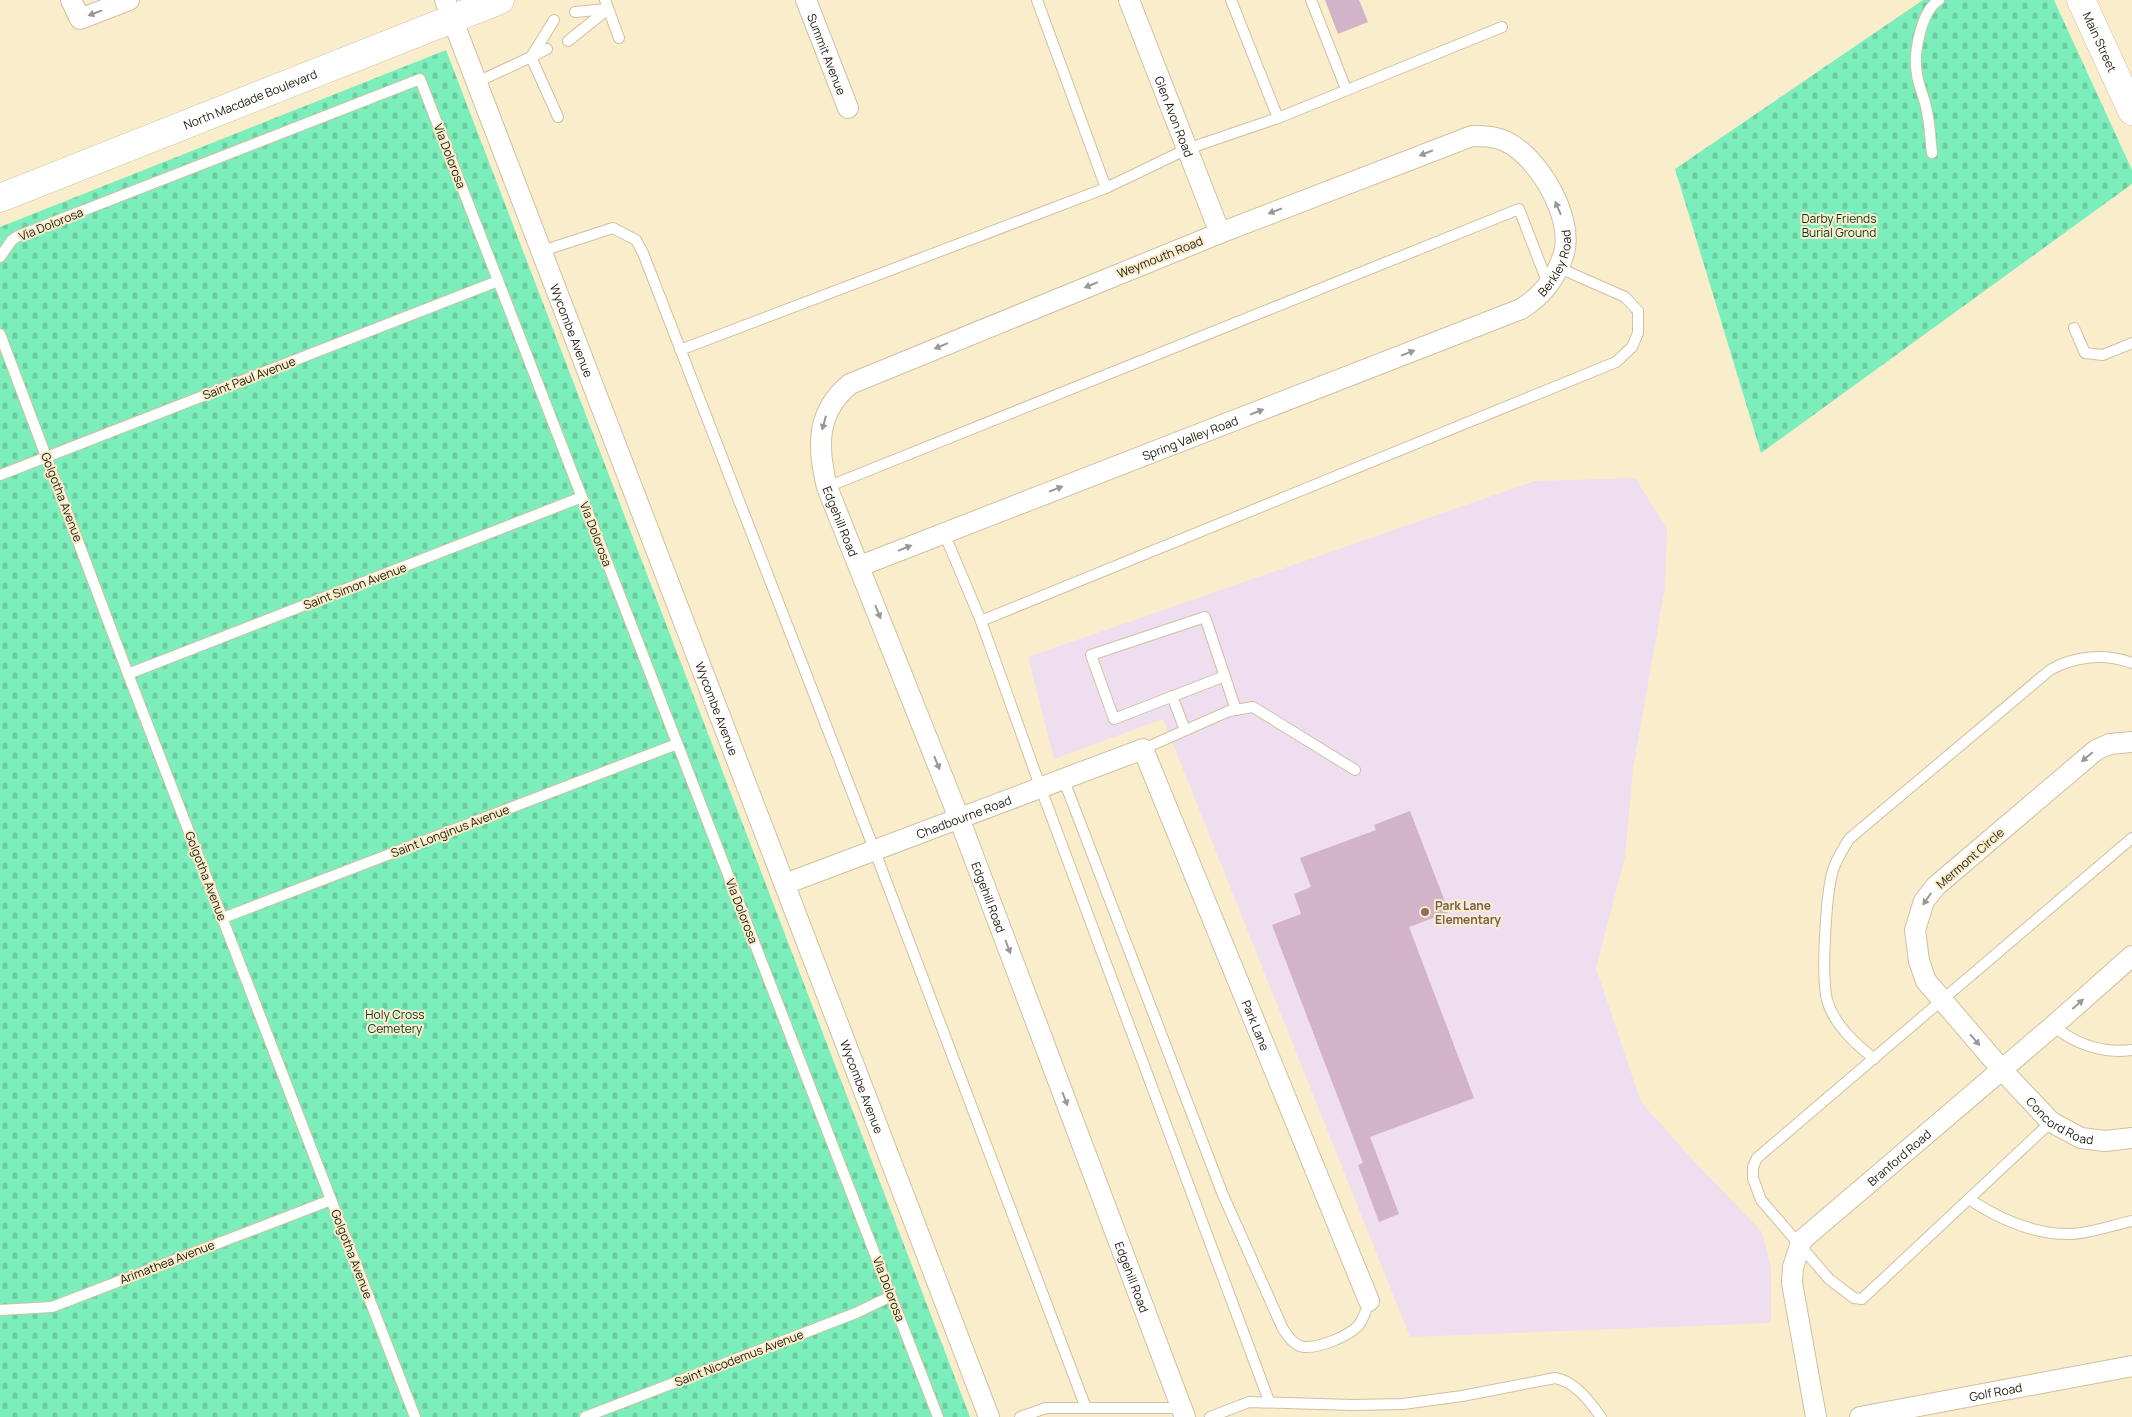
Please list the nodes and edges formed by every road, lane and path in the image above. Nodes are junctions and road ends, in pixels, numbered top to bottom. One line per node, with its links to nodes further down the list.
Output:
1 (71, 0): 2 (street, one-way to 1)
2 (129, 0)
3 (500, 0): 12 (main road, North Macdade Boulevard)
4 (806, 0): 22 (street, Summit Avenue)
5 (1037, 0): 29 (lane)
6 (1129, 0): 27 (street, Glen Avon Road)
7 (1231, 0): 25 (lane)
8 (1311, 0): 21 (lane)
9 (1939, 0): 28 (lane)
10 (2081, 0): 23 (main road, Main Street)
11 (606, 5): 13 (lane); 16 (lane); 17 (lane)
12 (449, 9): 20 (street, Wycombe Avenue); 30 (main road, North Macdade Boulevard)
13 (575, 12)
14 (554, 20): 19 (lane)
15 (1502, 27): 21 (lane)
16 (619, 38)
17 (568, 41)
18 (547, 49): 19 (lane)
19 (531, 57): 20 (lane); 24 (lane)
20 (477, 82): 32 (street, Wycombe Avenue)
21 (1346, 90): 25 (lane)
22 (848, 108)
23 (2132, 111)
24 (558, 118)
25 (1278, 118): 27 (lane)
26 (1472, 136): 31 (street, Weymouth Road, one-way to 31); 34 (street, Berkley Road, one-way to 26)
27 (1187, 149): 29 (lane); 31 (street, Glen Avon Road)
28 (1932, 153)
29 (1106, 188): 40 (lane)
30 (0, 198)
31 (1220, 232): 41 (street, Weymouth Road, one-way to 41)
32 (542, 251): 40 (lane); 64 (street, Wycombe Avenue)
33 (0, 257): 35 (lane, Via Dolorosa)
34 (1553, 276): 36 (street, Berkley Road); 44 (lane); 48 (lane)
35 (498, 281): 42 (lane, Saint Paul Avenue); 45 (lane, Via Dolorosa)
36 (1521, 309): 46 (street, Spring Valley Road, one-way to 36)
37 (2074, 328): 39 (lane)
38 (0, 334): 42 (lane, Golgotha Avenue)
39 (2132, 343)
40 (680, 350): 63 (lane)
41 (850, 384): 44 (street, Edgehill Road, one-way to 44)
42 (47, 456): 43 (lane, Saint Paul Avenue); 50 (lane, Golgotha Avenue)
43 (0, 475)
44 (827, 486): 47 (street, Edgehill Road)
45 (582, 497): 50 (lane, Saint Simon Avenue); 56 (lane, Via Dolorosa)
46 (944, 533): 47 (street, Spring Valley Road, one-way to 46); 48 (lane)
47 (860, 566): 61 (street, Edgehill Road, one-way to 61)
48 (981, 621): 60 (lane)
49 (2132, 663): 70 (lane)
50 (128, 674): 65 (lane, Golgotha Avenue)
51 (1225, 676): 52 (lane); 52 (lane); 53 (lane)
52 (1172, 696): 54 (lane)
53 (1236, 710): 54 (lane); 58 (lane)
54 (1185, 730): 57 (lane)
55 (2132, 742): 67 (street, Mermont Circle, one-way to 67)
56 (678, 744): 65 (lane, Saint Longinus Avenue); 78 (lane, Via Dolorosa)
57 (1143, 749): 59 (street, Chadbourne Road); 79 (street, Park Lane)
58 (1355, 770)
59 (1063, 778): 60 (street, Chadbourne Road); 79 (lane)
60 (1040, 786): 61 (street, Chadbourne Road); 82 (lane)
61 (959, 818): 63 (street, Chadbourne Road); 84 (street, Edgehill Road, one-way to 84)
62 (2132, 838): 67 (lane)
63 (874, 848): 64 (street, Chadbourne Road); 83 (lane)
64 (785, 884): 88 (street, Wycombe Avenue)
65 (223, 918): 75 (lane, Golgotha Avenue)
66 (2132, 956): 68 (street, Branford Road, one-way to 66)
67 (1942, 1002): 70 (lane); 71 (street, Mermont Circle, one-way to 71)
68 (2053, 1026): 69 (lane); 71 (street, Branford Road)
69 (2132, 1050)
70 (1874, 1059): 77 (lane)
71 (2002, 1070): 72 (street, Concord Road); 77 (street, Branford Road)
72 (2050, 1122): 73 (street, Concord Road); 74 (lane)
73 (2132, 1138)
74 (1969, 1199): 76 (lane); 77 (lane)
75 (331, 1200): 80 (lane, Arimathea Avenue); 85 (lane, Golgotha Avenue)
76 (2132, 1221)
77 (1799, 1246): 92 (street, Branford Road)
78 (892, 1296): 86 (lane, Saint Nicodemus Avenue); 87 (lane, Via Dolorosa)
79 (1369, 1301)
80 (0, 1310)
81 (2132, 1366): 93 (street, Golf Road)
82 (1269, 1401): 90 (lane); 91 (lane)
83 (1086, 1408): 84 (lane); 89 (lane)
84 (1183, 1413)
85 (415, 1417)
86 (585, 1417)
87 (938, 1417)
88 (990, 1417)
89 (1020, 1417)
90 (1210, 1417)
91 (1601, 1417)
92 (1816, 1417)
93 (1860, 1417)

